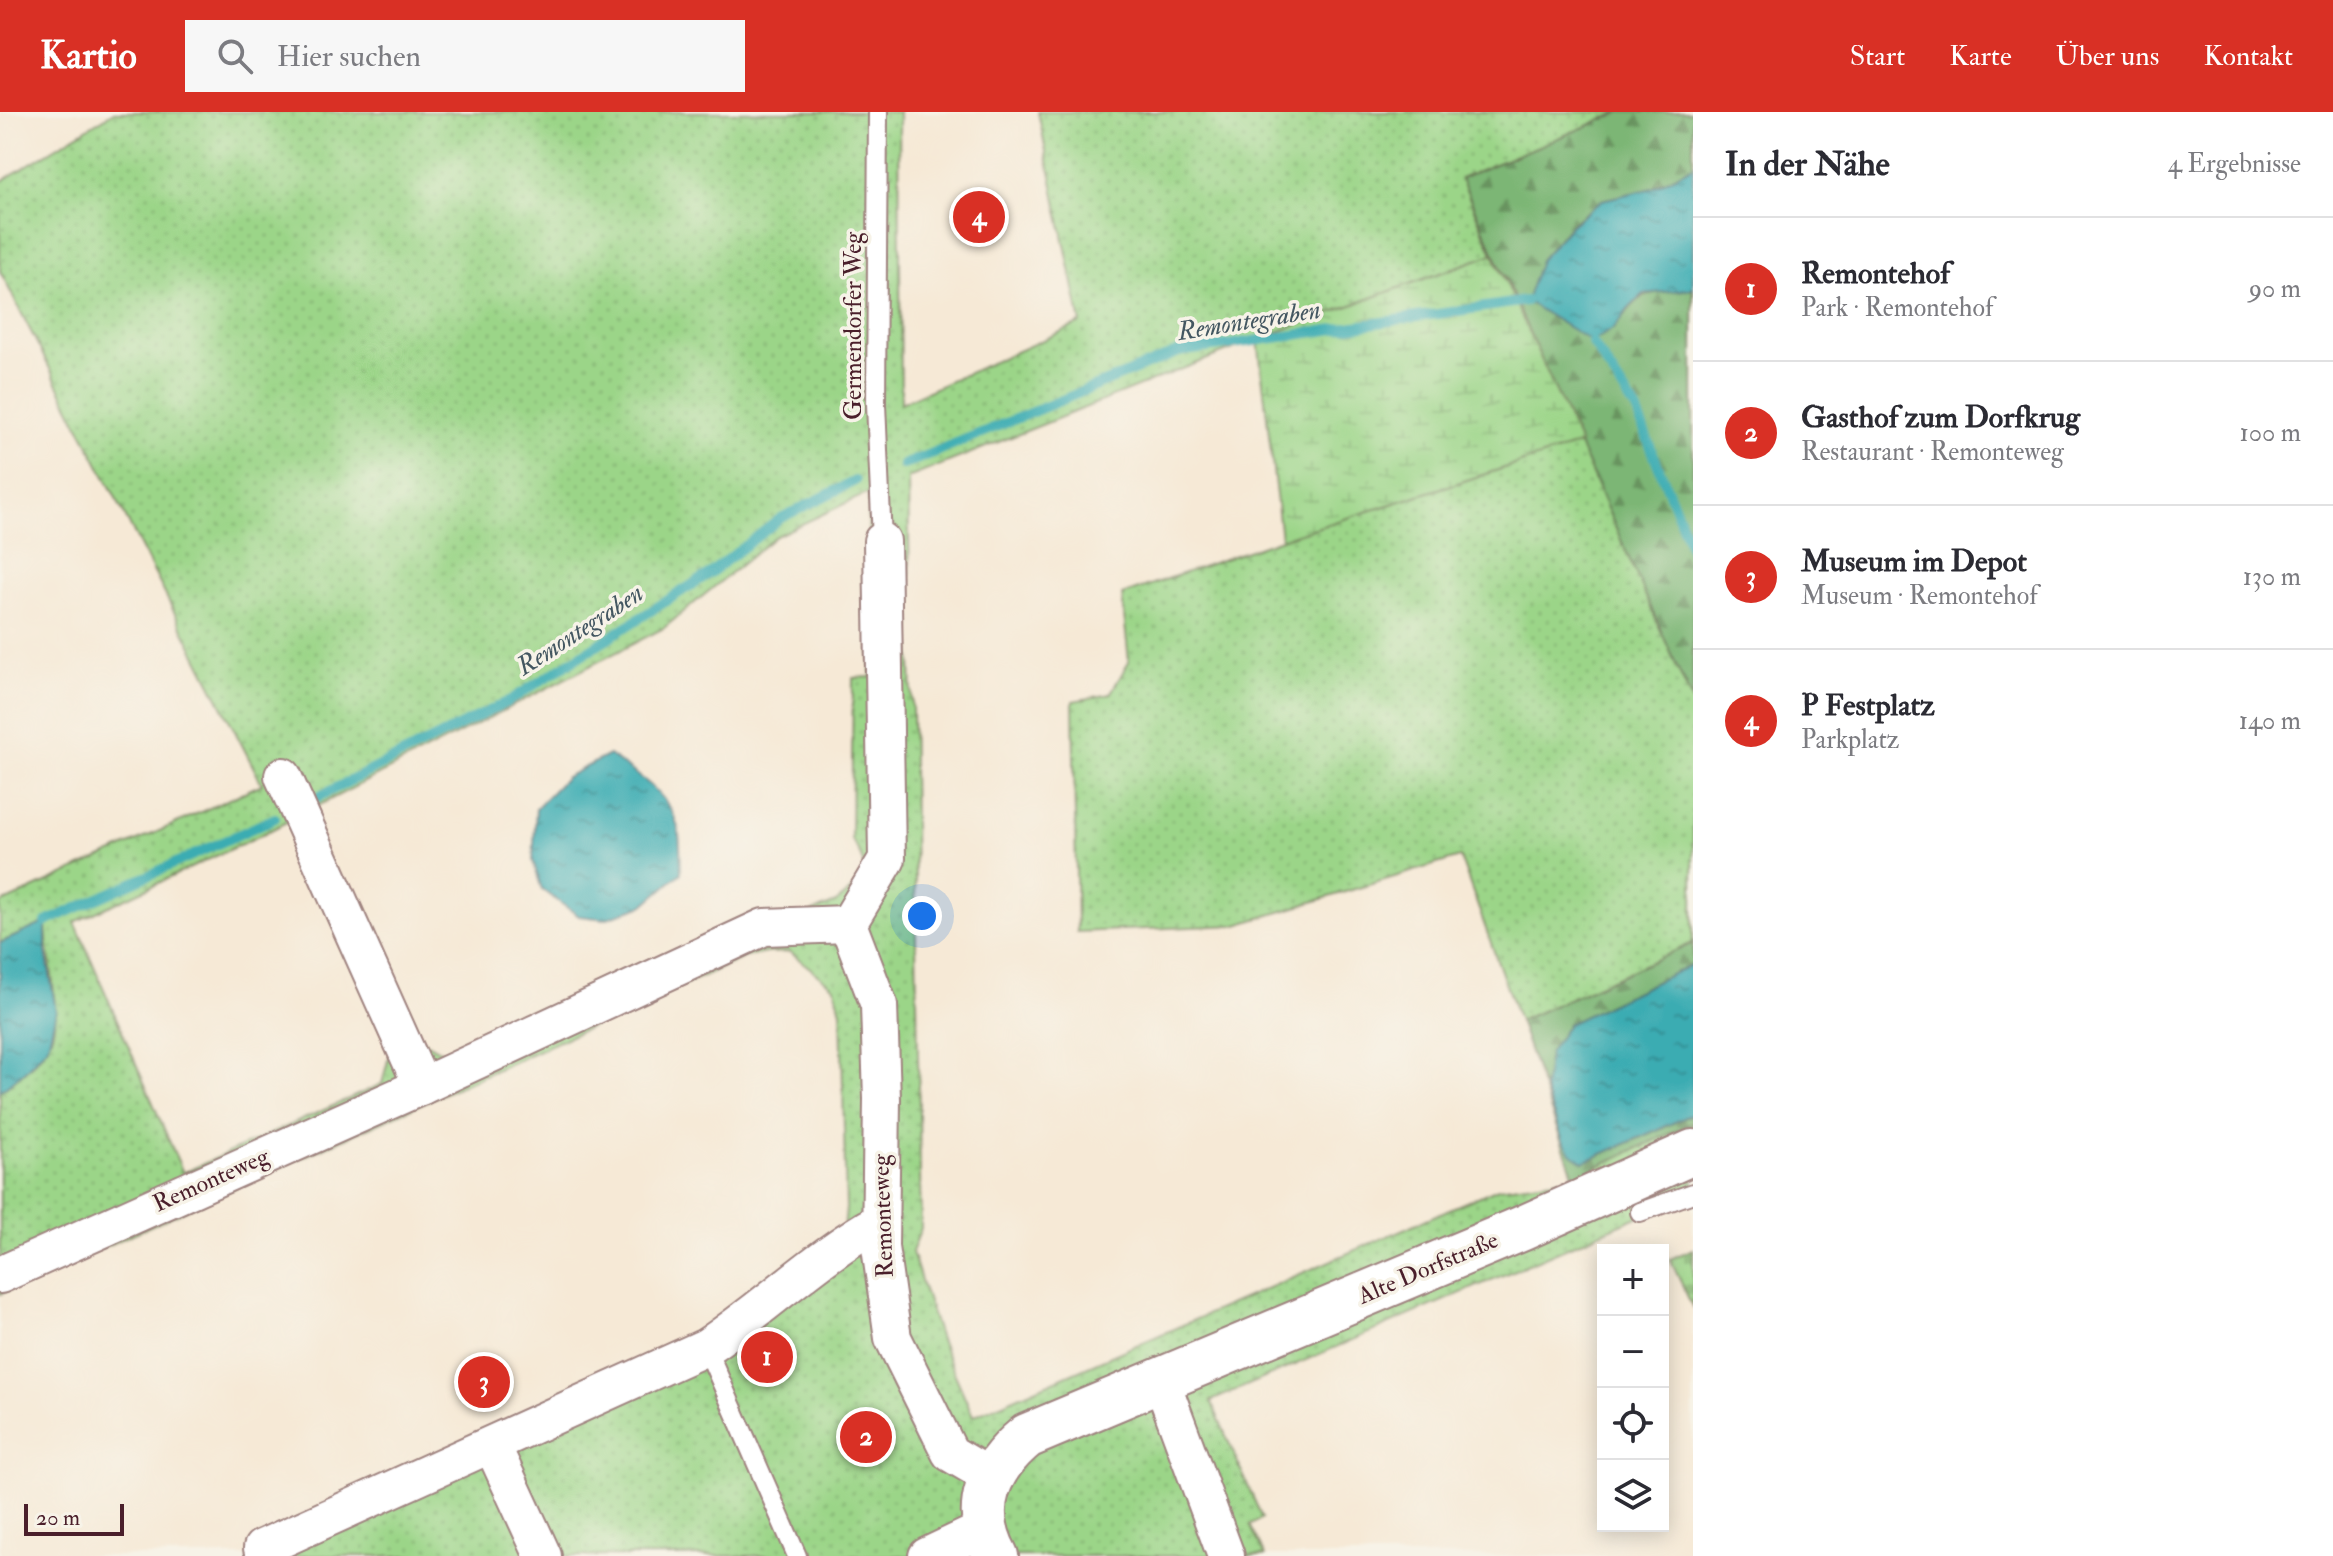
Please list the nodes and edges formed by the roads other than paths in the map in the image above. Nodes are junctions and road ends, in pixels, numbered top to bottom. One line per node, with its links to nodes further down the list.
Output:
1 (878, 112): 2 (lane, Germendorfer Weg)
2 (882, 541): 4 (street)
3 (283, 776): 5 (street)
4 (848, 924): 5 (street, Remonteweg); 9 (street, Remonteweg)
5 (422, 1086): 10 (street, Remonteweg)
6 (1693, 1152): 12 (street, Alte Dorfstraße)
7 (1693, 1193): 8 (lane)
8 (1640, 1212)
9 (880, 1221): 11 (street); 14 (street, Remonteweg)
10 (0, 1275)
11 (706, 1347): 13 (street); 18 (lane)
12 (1161, 1380): 14 (street, Alte Dorfstraße); 20 (street)
13 (492, 1445): 16 (street); 17 (street)
14 (991, 1477): 15 (street, Alte Dorfstraße)
15 (991, 1542): 19 (street)
16 (265, 1556)
17 (543, 1556)
18 (797, 1556)
19 (927, 1556)
20 (1226, 1556)

